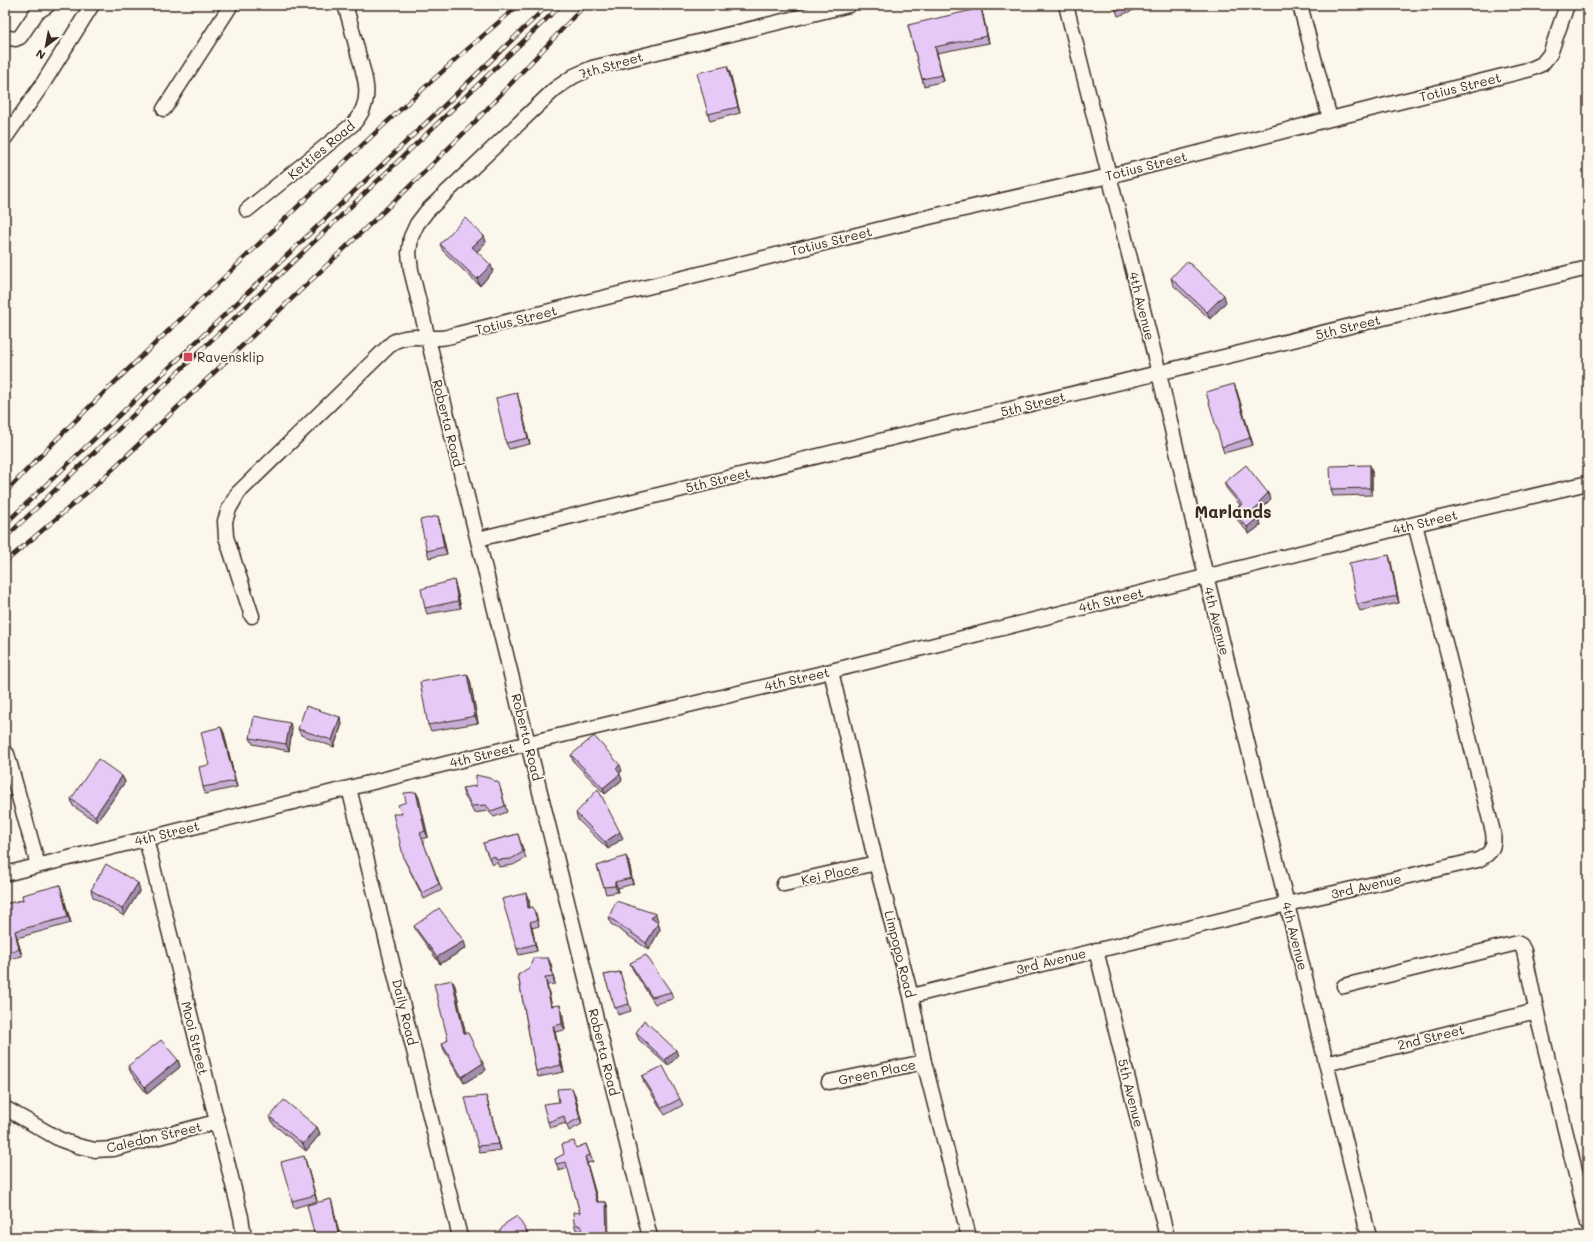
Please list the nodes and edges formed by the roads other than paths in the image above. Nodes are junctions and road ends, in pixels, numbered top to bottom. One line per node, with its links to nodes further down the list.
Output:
1 (48, 5): 9 (street)
2 (92, 5): 12 (street)
3 (231, 5): 10 (street)
4 (346, 5): 14 (street, Ketties Road)
5 (849, 5): 15 (street, 7th Street)
6 (1066, 5): 13 (street, 4th Avenue)
7 (1300, 5): 11 (street)
8 (1567, 5): 11 (street, Totius Street)
9 (5, 37)
10 (164, 108)
11 (1330, 119): 13 (street, Totius Street)
12 (5, 138)
13 (1109, 176): 17 (street, Totius Street); 18 (street, 4th Avenue)
14 (247, 210)
15 (411, 237): 17 (street, Roberta Road)
16 (1588, 268): 18 (street, 5th Street)
17 (426, 337): 21 (street, Roberta Road); 23 (street, Totius Street)
18 (1159, 373): 21 (street, 5th Street); 22 (street, 4th Avenue)
19 (1588, 483): 20 (street, 4th Street)
20 (1415, 524): 22 (street, 4th Street); 33 (street, 3rd Avenue)
21 (478, 539): 25 (street, Roberta Road)
22 (1206, 576): 24 (street, 4th Street); 33 (street, 4th Avenue)
23 (252, 616)
24 (831, 671): 25 (street, 4th Street); 29 (street, Limpopo Road)
25 (528, 743): 27 (street, 4th Street); 46 (street, Roberta Road)
26 (7, 754): 30 (street)
27 (349, 788): 28 (street, 4th Street); 45 (street, Daily Road)
28 (146, 839): 30 (street, 4th Street); 42 (street, Mooi Street)
29 (876, 863): 32 (street, Kei Place); 36 (street, Limpopo Road)
30 (38, 865): 31 (street, 4th Street)
31 (5, 874)
32 (784, 884)
33 (1287, 904): 34 (street, 3rd Avenue); 39 (street, 4th Avenue)
34 (1096, 950): 36 (street, 3rd Avenue); 48 (street, 5th Avenue)
35 (1344, 986): 37 (street)
36 (911, 996): 38 (street, Limpopo Road)
37 (1536, 1011): 39 (street, 2nd Street); 43 (street)
38 (924, 1062): 40 (street, Green Place); 47 (street, Limpopo Road)
39 (1326, 1064): 49 (street, 4th Avenue)
40 (829, 1082)
41 (5, 1108): 42 (street, Caledon Street)
42 (216, 1122): 44 (street, Mooi Street)
43 (1588, 1224)
44 (244, 1237)
45 (460, 1237)
46 (650, 1237)
47 (969, 1237)
48 (1167, 1237)
49 (1369, 1237)

